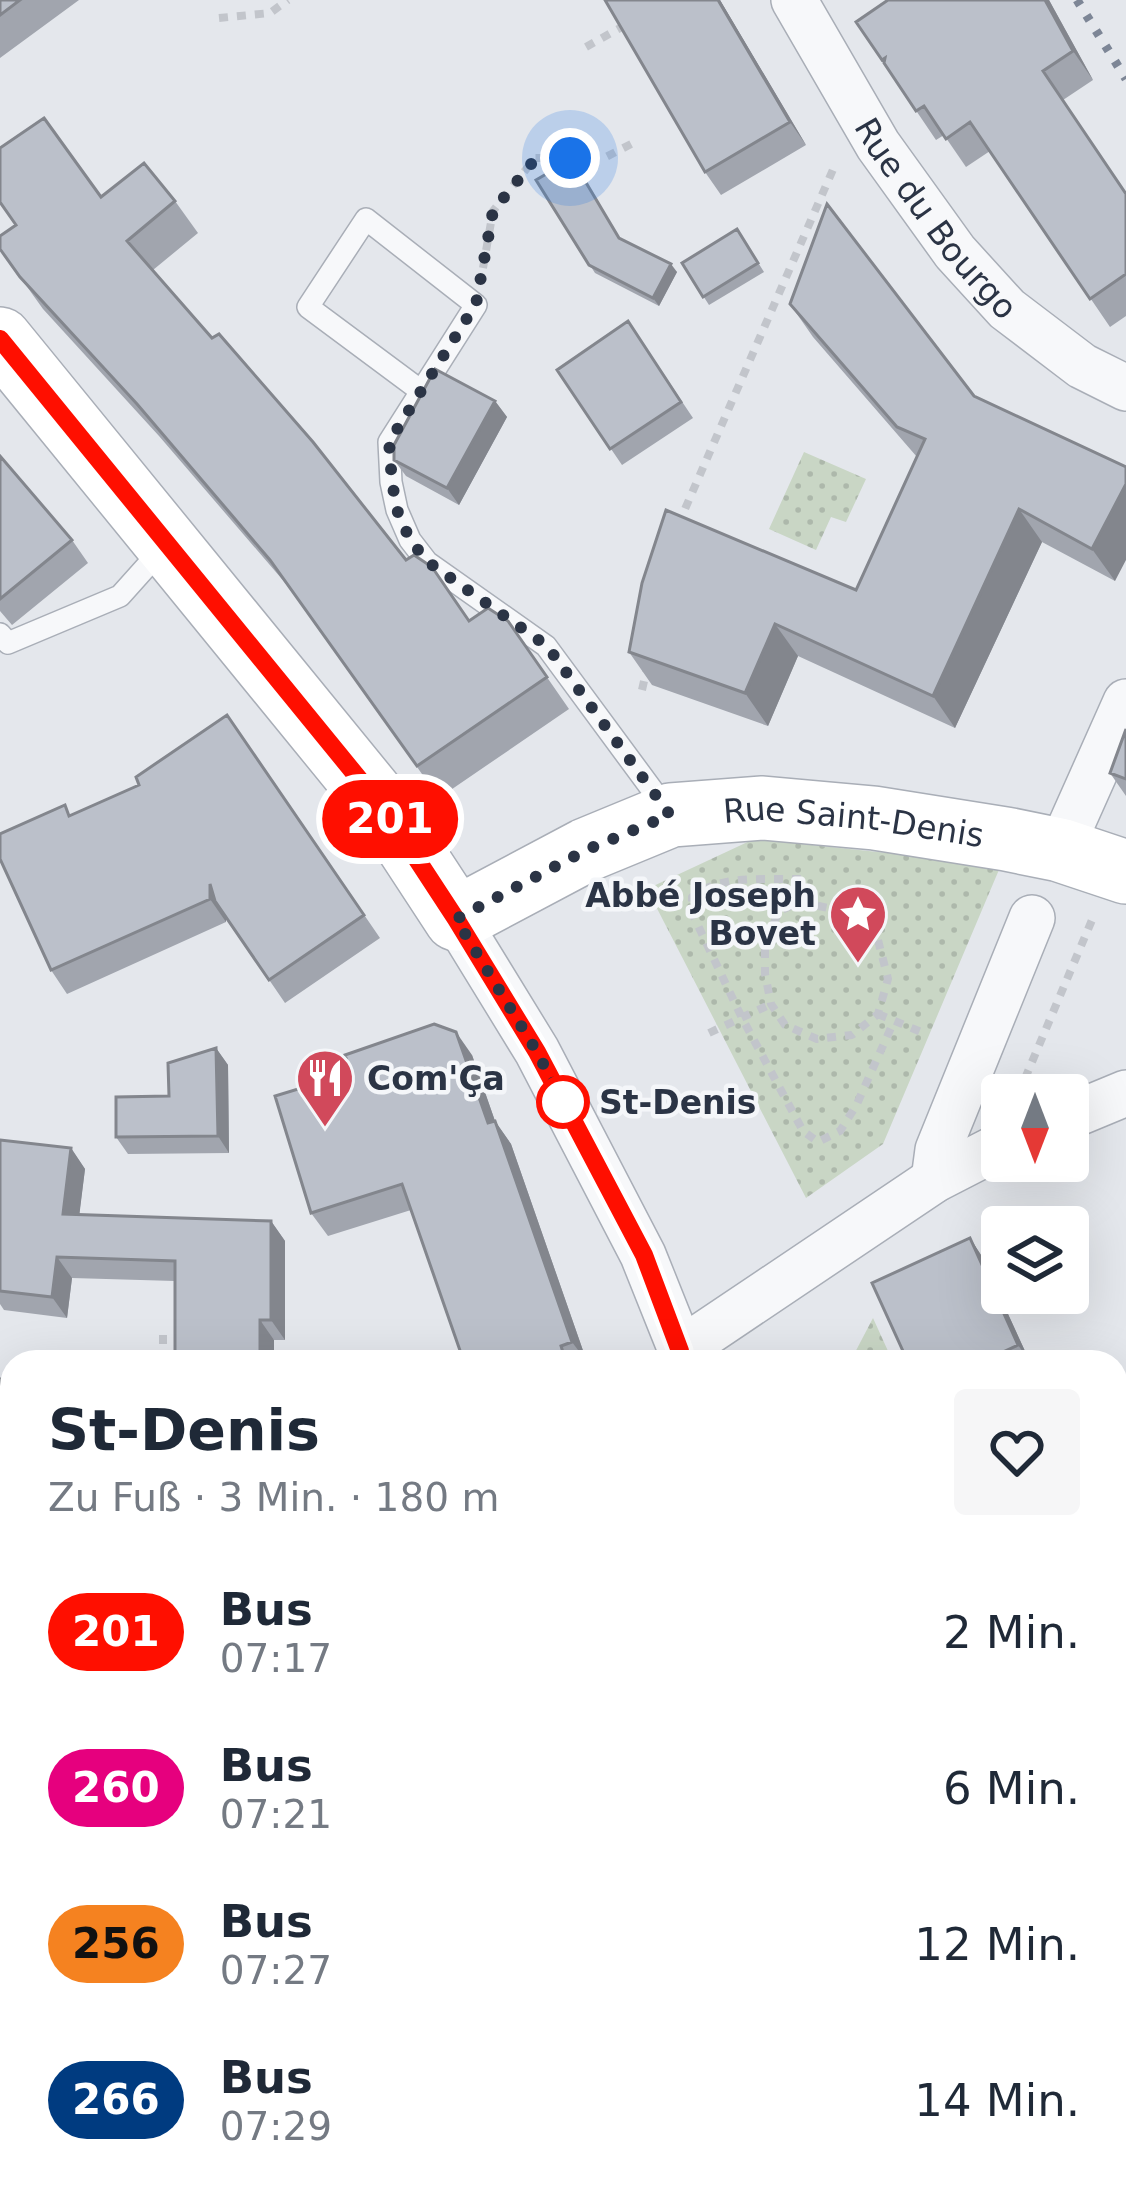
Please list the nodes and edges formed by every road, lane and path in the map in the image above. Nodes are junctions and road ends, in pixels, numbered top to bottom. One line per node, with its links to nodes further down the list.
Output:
1 (288, 0): 3 (path)
2 (794, 0): 10 (street, Rue du Bourgo)
3 (219, 18)
4 (637, 19): 5 (path)
5 (586, 47)
6 (637, 141): 8 (path)
7 (836, 162): 12 (path)
8 (476, 304): 11 (lane); 11 (lane)
9 (0, 339): 13 (main road)
10 (1126, 388)
11 (421, 391): 18 (lane)
12 (672, 538)
13 (166, 544): 14 (lane); 23 (main road)
14 (0, 634)
15 (651, 647): 16 (path)
16 (642, 691)
17 (1126, 702): 19 (street)
18 (670, 815): 19 (main road, Rue Saint-Denis); 23 (main road, Rue Saint-Denis)
19 (1060, 850): 21 (main road, Rue Saint-Denis)
20 (801, 879): 26 (path)
21 (1110, 894): 30 (path)
22 (1032, 918): 34 (street)
23 (456, 919): 37 (street)
24 (771, 1004): 25 (path); 25 (path); 26 (path)
25 (878, 1015): 27 (path)
26 (742, 1018): 27 (path); 28 (path)
27 (894, 1021): 29 (path)
28 (709, 1033)
29 (926, 1034)
30 (1028, 1074)
31 (1126, 1093): 32 (street)
32 (1089, 1108)
33 (981, 1156): 34 (street)
34 (934, 1180): 38 (street)
35 (163, 1330): 36 (path)
36 (163, 1350)
37 (679, 1350)
38 (690, 1350)

